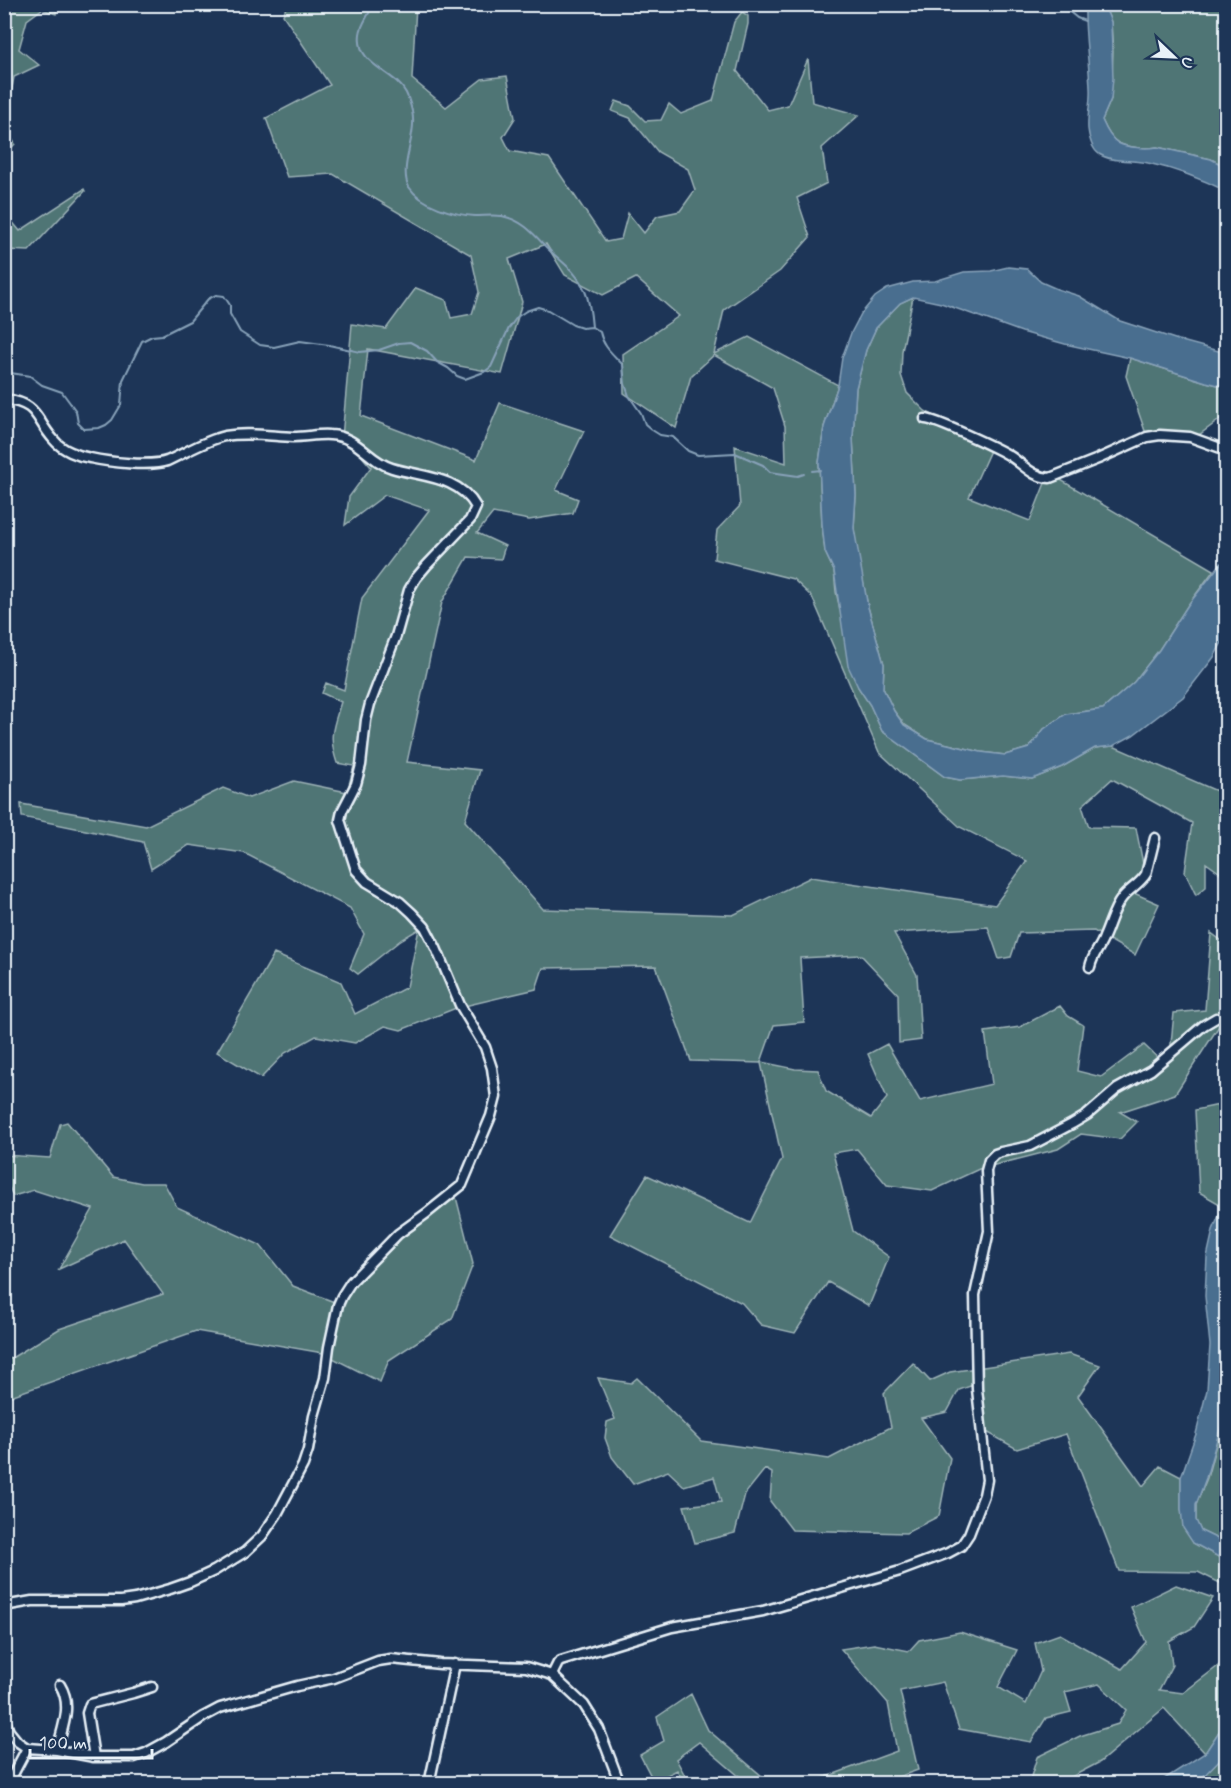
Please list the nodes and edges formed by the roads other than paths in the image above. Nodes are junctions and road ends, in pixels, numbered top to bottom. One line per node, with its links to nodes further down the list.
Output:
1 (4, 399): 7 (street)
2 (925, 419): 3 (street)
3 (1227, 450)
4 (1155, 838): 5 (street)
5 (1090, 967)
6 (1216, 1018): 9 (street)
7 (4, 1606)
8 (455, 1665): 9 (street); 15 (street); 17 (street)
9 (552, 1675): 18 (street)
10 (60, 1685): 14 (street)
11 (152, 1687): 15 (street)
12 (4, 1718): 13 (street)
13 (27, 1748): 14 (street); 16 (street)
14 (57, 1750): 15 (street)
15 (94, 1757)
16 (8, 1784)
17 (429, 1784)
18 (620, 1784)

